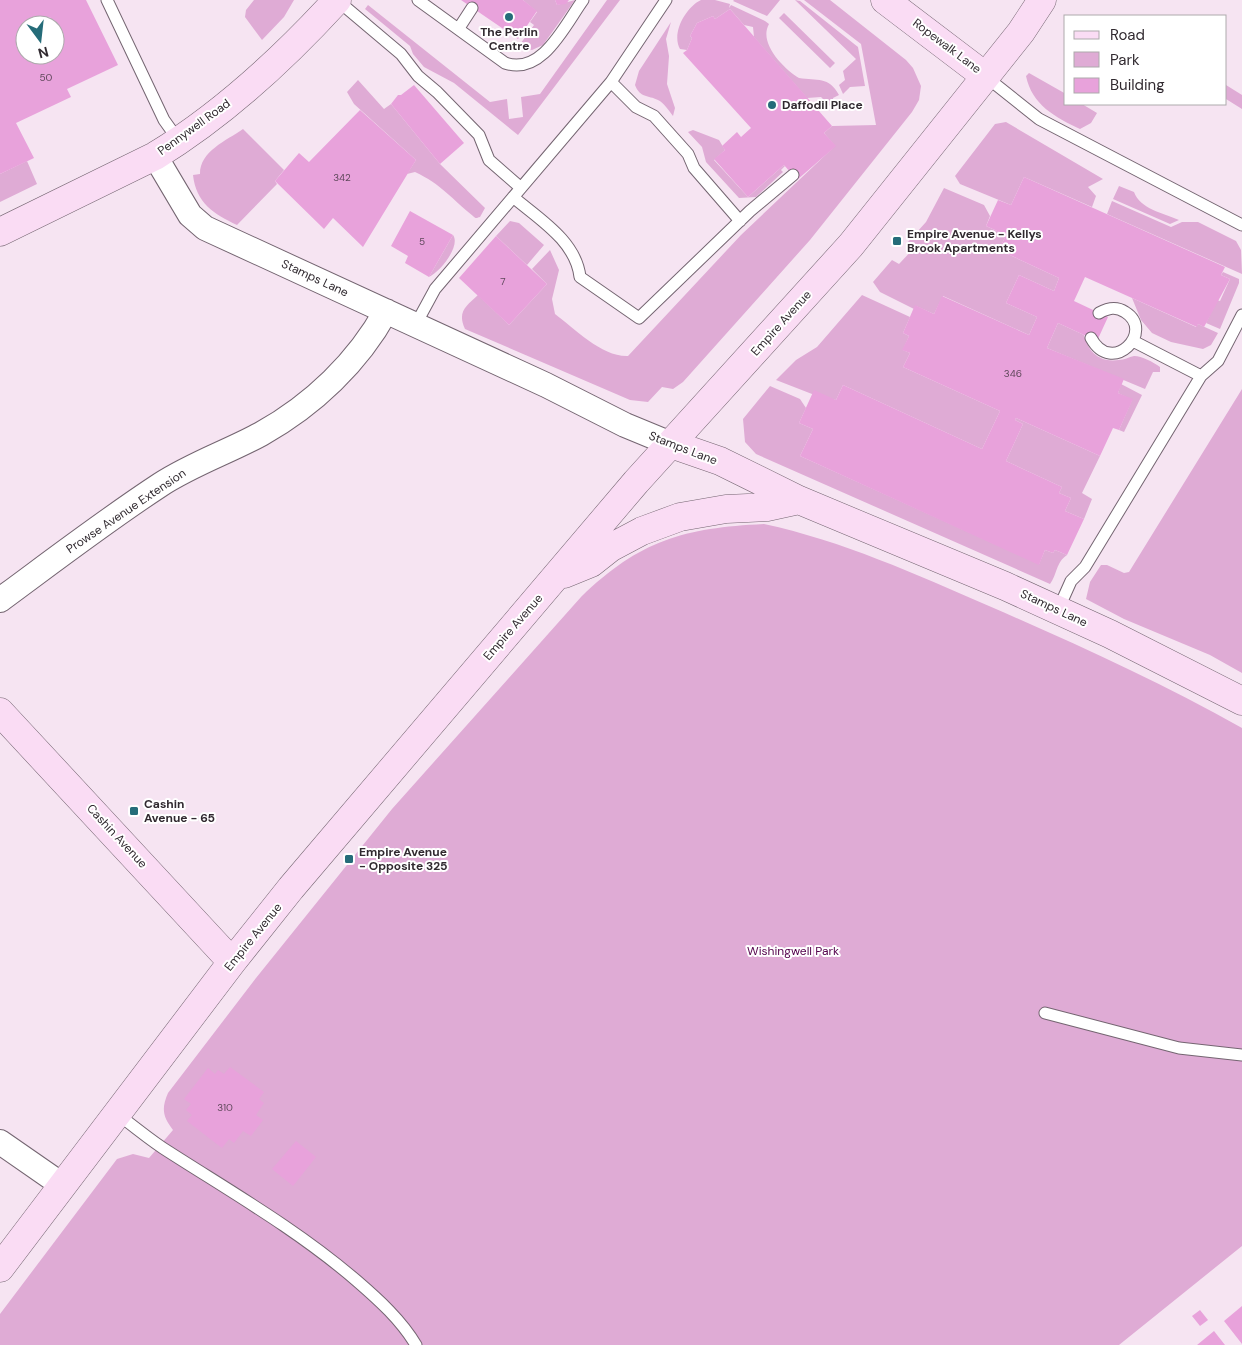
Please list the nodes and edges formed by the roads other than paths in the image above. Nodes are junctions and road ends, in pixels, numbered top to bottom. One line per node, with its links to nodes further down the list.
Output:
1 (108, 0): 12 (lane)
2 (337, 0): 12 (main road, Pennywell Road); 15 (lane)
3 (418, 0): 9 (lane)
4 (583, 0): 9 (lane)
5 (666, 0): 11 (lane)
6 (885, 0): 10 (main road, Ropewalk Lane)
7 (1042, 0): 10 (main road, Empire Avenue)
8 (472, 8): 9 (lane)
9 (458, 28)
10 (985, 76): 18 (lane); 27 (main road, Empire Avenue)
11 (610, 82): 15 (lane); 17 (lane)
12 (179, 141): 13 (main road, Pennywell Road)
13 (155, 156): 19 (main road, Pennywell Road); 20 (street, Stamps Lane)
14 (792, 175): 17 (lane)
15 (521, 188): 16 (lane)
16 (513, 197): 17 (lane); 23 (lane)
17 (740, 221)
18 (1242, 225)
19 (0, 232)
20 (386, 311): 23 (street, Stamps Lane); 30 (street, Prowse Avenue Extension)
21 (1099, 312): 25 (lane)
22 (1242, 315): 26 (lane)
23 (416, 324): 27 (street, Stamps Lane)
24 (1092, 338): 25 (lane)
25 (1133, 341): 26 (lane)
26 (1201, 376): 31 (lane)
27 (670, 444): 28 (main road, Stamps Lane); 29 (main road, Empire Avenue)
28 (799, 500): 29 (main road); 31 (main road, Stamps Lane)
29 (558, 576): 34 (main road, Empire Avenue)
30 (0, 600)
31 (1058, 610): 32 (main road, Stamps Lane)
32 (1242, 701)
33 (0, 712): 34 (main road, Cashin Avenue)
34 (232, 962): 37 (main road, Empire Avenue)
35 (1045, 1013): 36 (lane)
36 (1242, 1055)
37 (117, 1114): 39 (main road, Empire Avenue); 41 (lane)
38 (0, 1142): 39 (street)
39 (62, 1185): 40 (main road, Empire Avenue)
40 (0, 1268)
41 (416, 1345)

